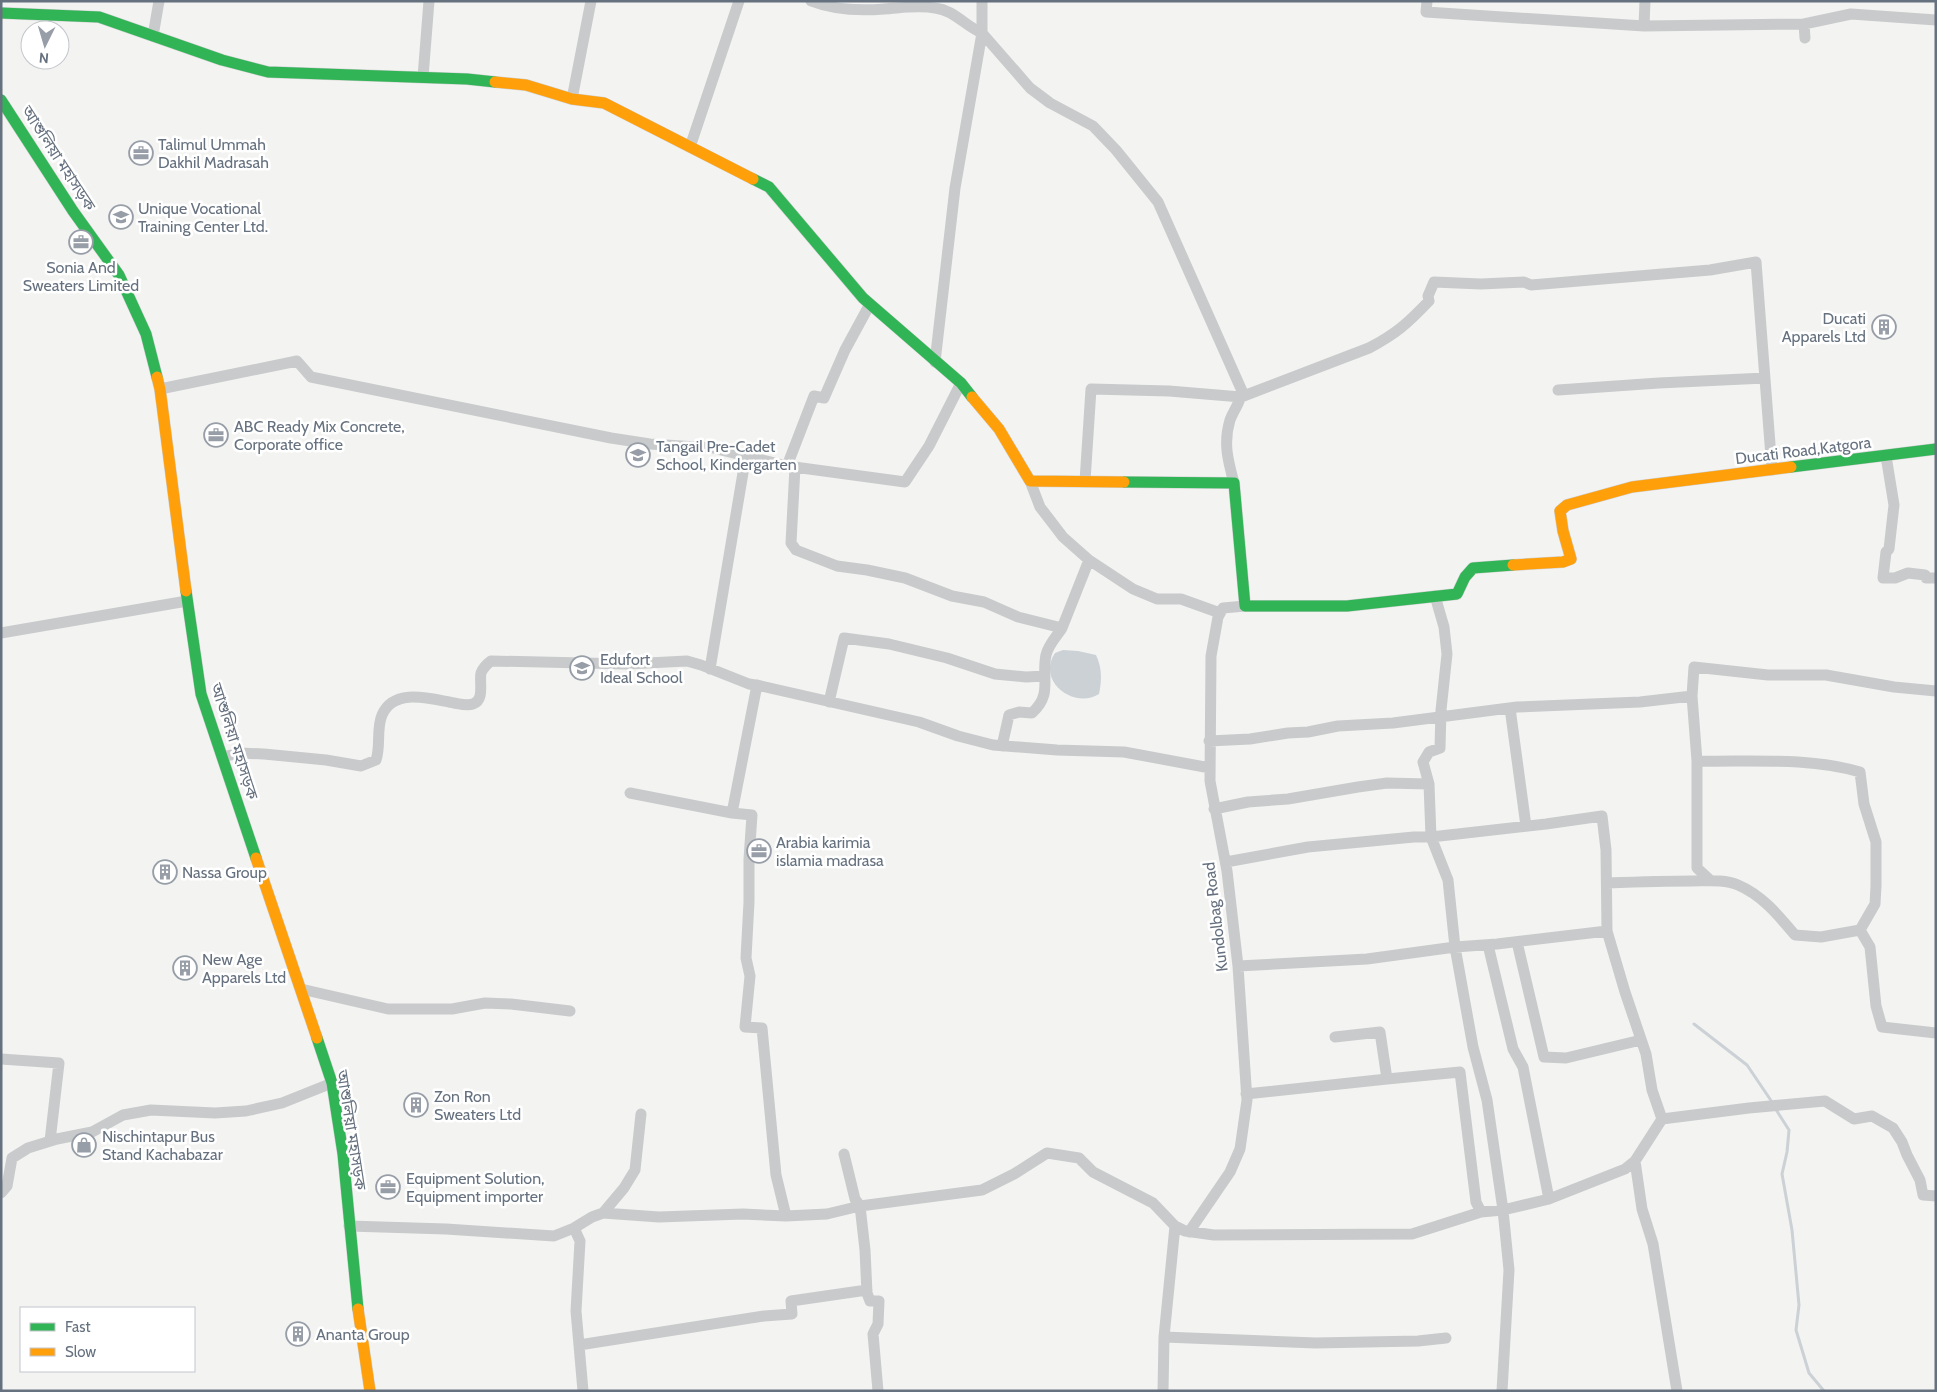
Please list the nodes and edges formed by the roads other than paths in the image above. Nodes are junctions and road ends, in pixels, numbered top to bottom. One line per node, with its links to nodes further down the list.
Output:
1 (159, 1): 14 (street)
2 (429, 1): 16 (street)
3 (591, 1): 17 (street)
4 (739, 1): 19 (street)
5 (811, 1): 13 (street)
6 (982, 1): 13 (street)
7 (1427, 1): 12 (street)
8 (1645, 1): 12 (street)
9 (1, 13): 14 (main road)
10 (1936, 20): 11 (street)
11 (1804, 24): 12 (street); 15 (street)
12 (1644, 26)
13 (982, 33): 21 (street); 26 (street)
14 (153, 36): 16 (main road)
15 (1805, 38)
16 (423, 77): 17 (main road)
17 (572, 99): 19 (main road)
18 (1, 100): 24 (main road, আশুলিয়া মহাসড়ক)
19 (690, 147): 20 (main road)
20 (870, 304): 21 (main road); 30 (street)
21 (935, 362): 23 (main road)
22 (1765, 378): 25 (street); 26 (street); 31 (street)
23 (961, 383): 30 (street); 32 (main road)
24 (160, 389): 28 (street); 38 (main road, আশুলিয়া মহাসড়ক)
25 (1558, 390)
26 (1241, 397): 33 (street); 34 (street)
27 (1936, 449): 29 (main road, Ducati Road,Katgora)
28 (746, 455): 30 (street); 43 (street)
29 (1886, 456): 31 (main road, Ducati Road,Katgora); 36 (street)
30 (791, 466): 41 (street)
31 (1772, 470): 37 (main road, Ducati Road,Katgora)
32 (1030, 481): 33 (main road); 35 (street)
33 (1085, 481): 34 (main road)
34 (1234, 483): 39 (main road)
35 (1089, 560): 40 (street); 41 (street)
36 (1936, 578)
37 (1435, 596): 39 (main road); 50 (street)
38 (187, 601): 42 (street); 53 (main road, আশুলিয়া মহাসড়ক)
39 (1245, 606): 40 (street)
40 (1220, 613): 51 (street, Kundolbag Road)
41 (1062, 628): 44 (street)
42 (1, 633)
43 (710, 669): 45 (street); 53 (street)
44 (1045, 676): 48 (street); 52 (street)
45 (757, 685): 48 (street); 59 (street)
46 (1936, 691): 47 (street)
47 (1692, 696): 49 (street); 54 (street)
48 (829, 702): 52 (street)
49 (1510, 708): 50 (street); 60 (street)
50 (1441, 717): 51 (street); 56 (street)
51 (1210, 741): 55 (street, Kundolbag Road)
52 (1002, 746): 55 (street)
53 (222, 757): 71 (main road, আশুলিয়া মহাসড়ক)
54 (1697, 761): 63 (street); 65 (street)
55 (1210, 768): 58 (street, Kundolbag Road)
56 (1428, 784): 58 (street); 61 (street)
57 (630, 793): 59 (street)
58 (1214, 809): 62 (street, Kundolbag Road)
59 (732, 813): 92 (street)
60 (1526, 826): 61 (street); 64 (street)
61 (1431, 837): 62 (street); 69 (street)
62 (1226, 862): 70 (street, Kundolbag Road)
63 (1710, 880): 64 (street); 65 (street)
64 (1607, 883): 66 (street)
65 (1860, 930): 73 (street)
66 (1607, 931): 67 (street); 75 (street)
67 (1517, 942): 68 (street); 75 (street)
68 (1488, 945): 69 (street); 87 (street)
69 (1455, 947): 70 (street); 89 (street)
70 (1238, 966): 79 (street, Kundolbag Road)
71 (301, 989): 72 (street); 78 (main road, আশুলিয়া মহাসড়ক)
72 (570, 1010)
73 (1936, 1033)
74 (1335, 1037): 77 (street)
75 (1641, 1040): 81 (street)
76 (1, 1059): 82 (street)
77 (1387, 1080): 79 (street); 90 (street)
78 (332, 1083): 82 (street); 93 (main road, আশুলিয়া মহাসড়ক)
79 (1246, 1094): 96 (street, Kundolbag Road)
80 (641, 1114): 91 (street)
81 (1662, 1119): 84 (street); 86 (street)
82 (50, 1141): 85 (street)
83 (844, 1154): 88 (street)
84 (1635, 1161): 87 (street); 106 (street)
85 (1, 1193)
86 (1936, 1196)
87 (1549, 1199): 89 (street)
88 (860, 1206): 92 (street); 94 (street); 97 (street)
89 (1503, 1210): 90 (street); 105 (street)
90 (1481, 1212): 96 (street)
91 (603, 1213): 92 (street); 95 (street)
92 (786, 1216)
93 (349, 1226): 95 (street); 101 (main road, আশুলিয়া মহাসড়ক)
94 (1175, 1226): 96 (street); 98 (street)
95 (574, 1228): 100 (street)
96 (1189, 1232)
97 (867, 1290): 100 (street); 103 (street)
98 (1164, 1336): 99 (street); 104 (street)
99 (1446, 1338)
100 (579, 1346): 102 (street)
101 (370, 1391)
102 (584, 1391)
103 (878, 1391)
104 (1163, 1391)
105 (1502, 1391)
106 (1677, 1391)

